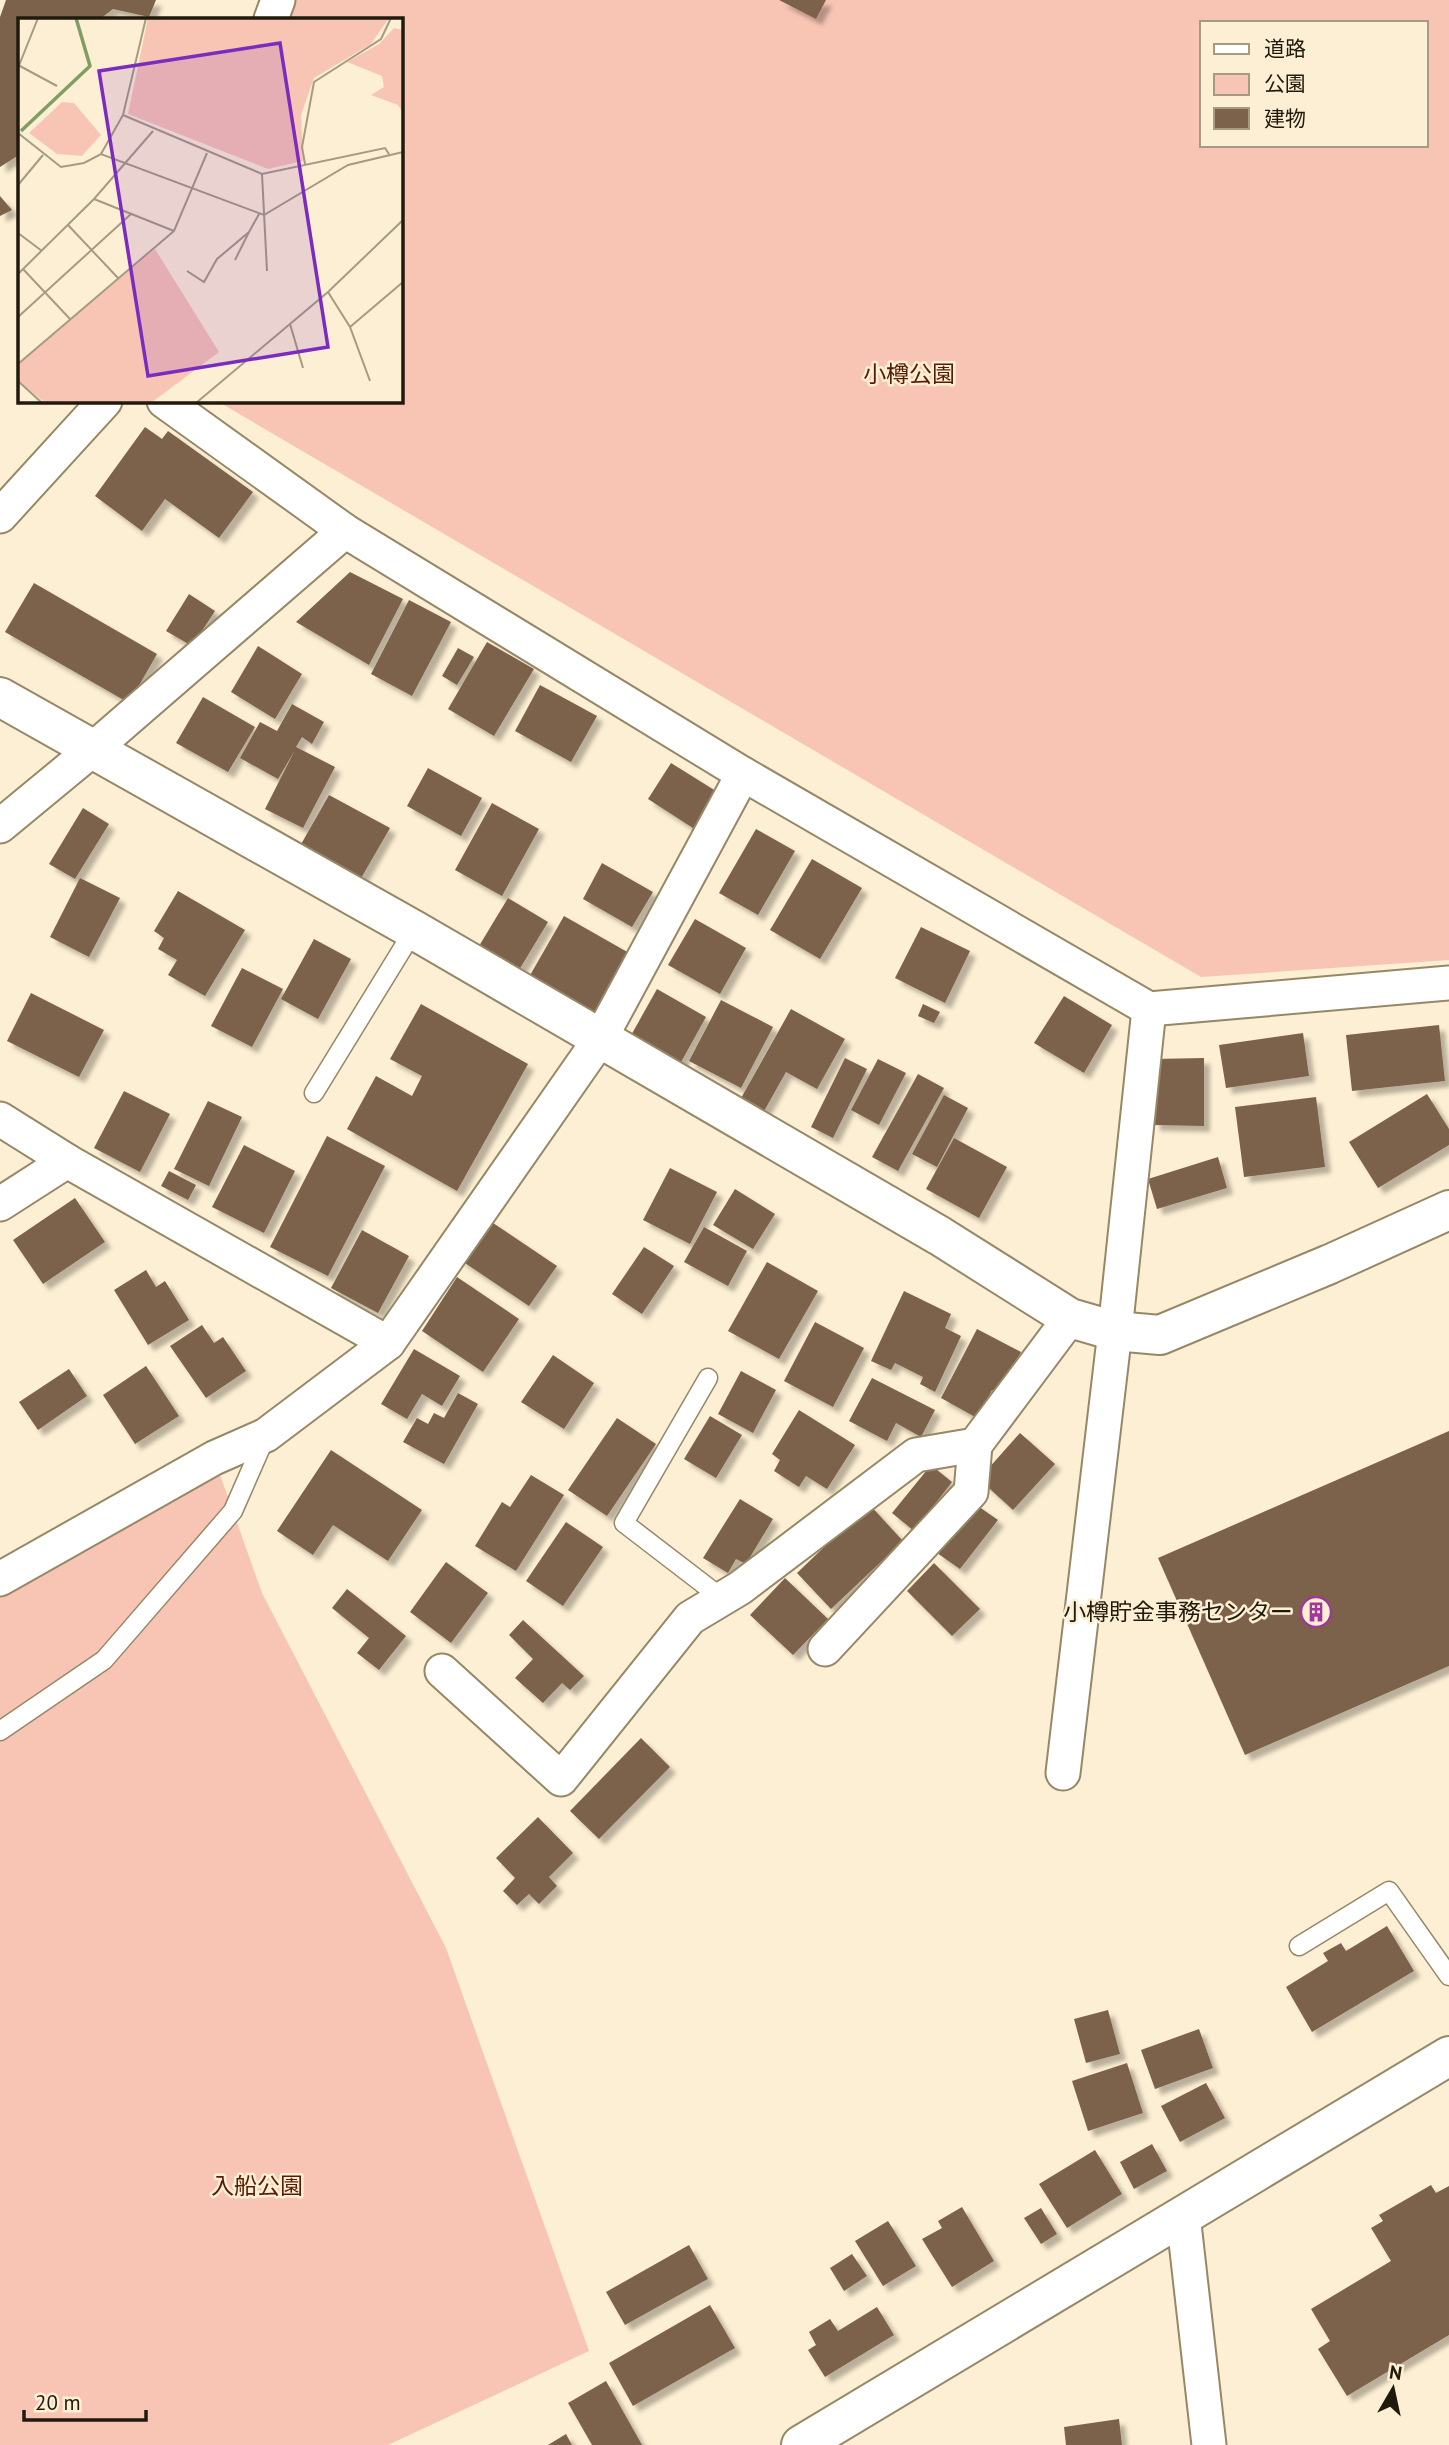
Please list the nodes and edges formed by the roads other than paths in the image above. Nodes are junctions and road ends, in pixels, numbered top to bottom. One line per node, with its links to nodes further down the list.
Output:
1 (278, 0): 2 (street)
2 (271, 18)
3 (104, 402): 5 (street)
4 (165, 402): 6 (street)
5 (0, 516)
6 (345, 531): 8 (street); 9 (street)
7 (0, 697): 8 (street)
8 (92, 750): 10 (street); 11 (street)
9 (743, 774): 13 (street); 14 (street)
10 (0, 826)
11 (414, 930): 14 (street); 15 (lane)
12 (1449, 983): 13 (street)
13 (1149, 1009): 21 (street)
14 (600, 1039): 20 (street); 22 (street)
15 (314, 1093)
16 (0, 1119): 17 (street)
17 (67, 1161): 18 (street); 22 (street)
18 (0, 1204)
19 (1449, 1210): 21 (street)
20 (1070, 1318): 21 (street); 25 (street)
21 (1115, 1331): 31 (street)
22 (388, 1343): 24 (street)
23 (708, 1378): 27 (lane)
24 (266, 1435): 26 (street); 30 (lane)
25 (975, 1445): 27 (street); 28 (street)
26 (0, 1579)
27 (723, 1599): 29 (street)
28 (825, 1649)
29 (442, 1671)
30 (0, 1731)
31 (1063, 1773)
32 (1299, 1946): 33 (lane)
33 (1449, 1976)
34 (1449, 2056): 35 (street)
35 (1183, 2215): 36 (street); 37 (street)
36 (800, 2445)
37 (1209, 2445)

